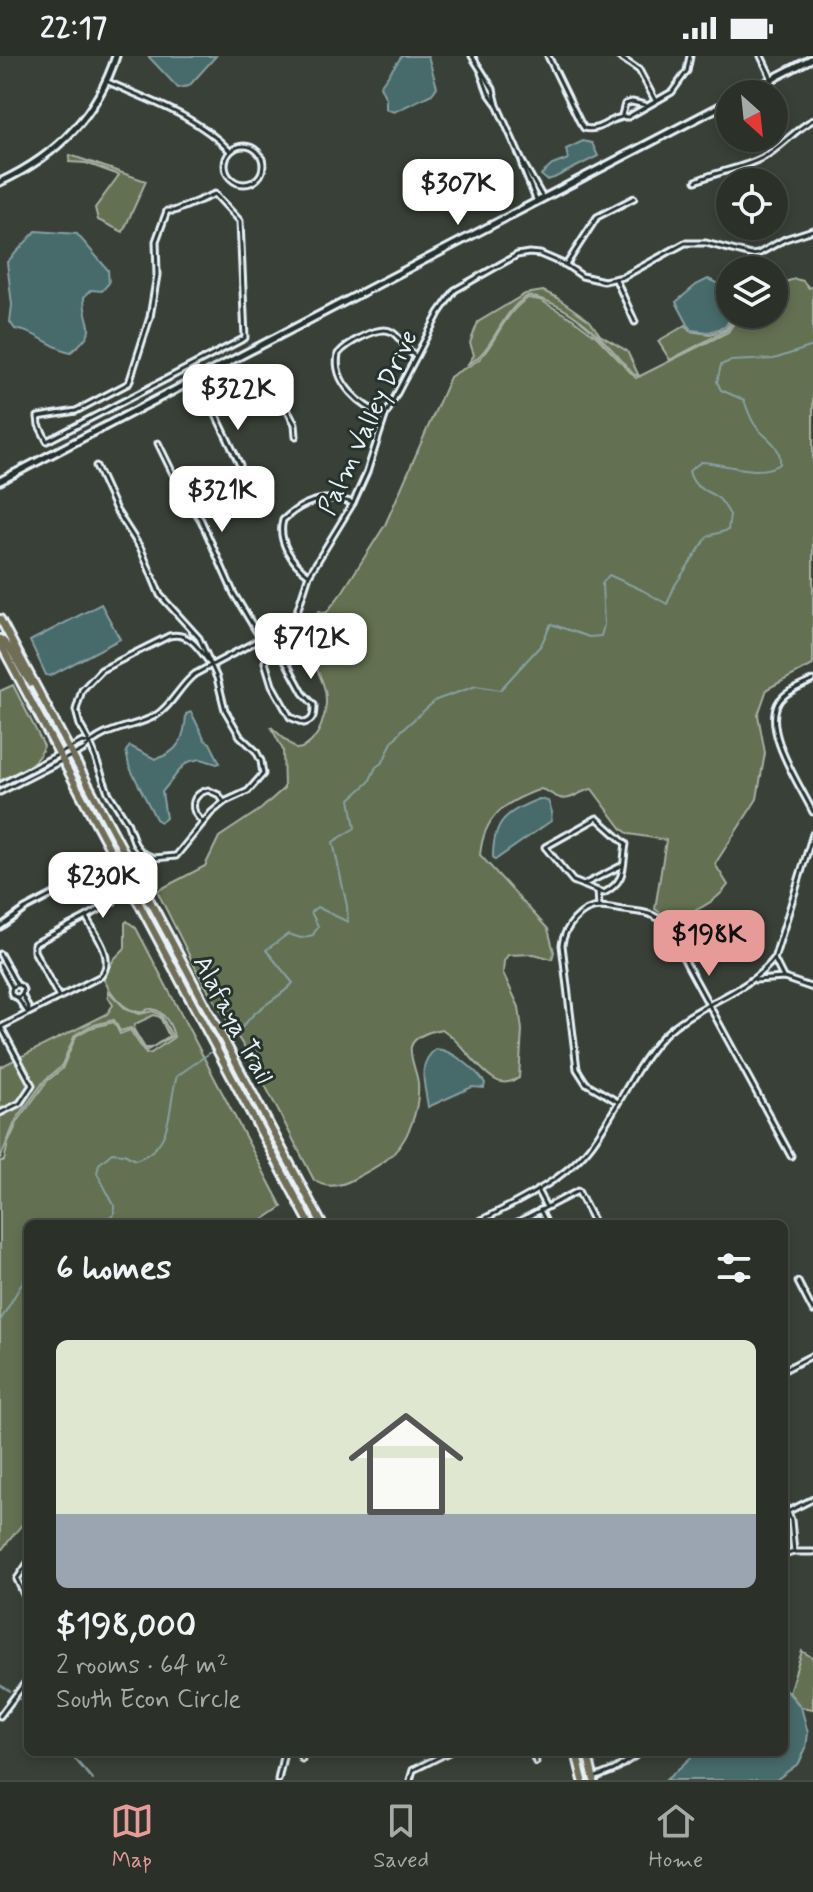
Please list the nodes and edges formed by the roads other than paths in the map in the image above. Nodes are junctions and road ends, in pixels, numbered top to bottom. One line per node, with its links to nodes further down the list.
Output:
1 (116, 56): 9 (street)
2 (472, 56): 20 (street)
3 (548, 56): 13 (street)
4 (618, 56): 10 (street)
5 (690, 56): 10 (street)
6 (761, 56): 8 (street)
7 (813, 58): 8 (street)
8 (772, 79)
9 (108, 82): 15 (street); 17 (street)
10 (655, 100): 11 (street)
11 (645, 105): 13 (street); 13 (street)
12 (716, 108): 20 (street)
13 (622, 116)
14 (813, 120): 16 (street)
15 (230, 151): 15 (street)
16 (696, 181)
17 (0, 182)
18 (220, 198): 18 (street)
19 (634, 198): 22 (street)
20 (540, 200): 26 (street)
21 (813, 230): 23 (street)
22 (566, 265): 23 (street, Palm Valley Drive); 25 (street, Palm Valley Drive)
23 (616, 280): 24 (street)
24 (635, 322)
25 (416, 356): 30 (street, Palm Valley Drive); 30 (street)
26 (195, 378): 27 (street); 28 (street); 35 (street)
27 (207, 392): 28 (street); 29 (street)
28 (201, 395): 29 (street)
29 (213, 410): 31 (street); 33 (street)
30 (385, 416): 36 (street, Palm Valley Drive)
31 (296, 436)
32 (158, 443): 40 (street)
33 (240, 465)
34 (96, 466): 43 (street)
35 (0, 481)
36 (353, 503): 37 (street, Palm Valley Drive); 37 (street)
37 (309, 575): 40 (street, Palm Valley Drive)
38 (0, 619): 39 (main road, Alafaya Trail)
39 (3, 630): 45 (main road, Alafaya Trail)
40 (261, 639): 42 (street); 43 (street, Palm Valley Drive)
41 (0, 641): 45 (main road); 48 (main road, Alafaya Trail)
42 (270, 654): 42 (street)
43 (211, 665): 46 (street, Palm Valley Drive); 46 (street); 51 (street)
44 (813, 680): 52 (street)
45 (38, 692): 47 (main road, Alafaya Trail)
46 (90, 743): 47 (street, Palm Valley Drive); 53 (street)
47 (72, 751): 48 (street, Palm Valley Drive); 63 (main road, Alafaya Trail)
48 (61, 757): 49 (street, Palm Valley Drive); 50 (street, Palm Valley Drive); 57 (main road, Alafaya Trail)
49 (0, 785)
50 (0, 792)
51 (224, 802): 53 (street); 53 (street)
52 (813, 812)
53 (203, 822)
54 (813, 834): 56 (street)
55 (813, 856): 56 (street)
56 (805, 860): 67 (street)
57 (117, 861): 63 (main road); 65 (street); 70 (main road, Alafaya Trail)
58 (623, 865): 59 (street); 59 (street); 60 (street)
59 (582, 886): 60 (street)
60 (598, 891): 62 (street)
61 (113, 902): 64 (street)
62 (599, 907): 77 (street); 80 (street)
63 (154, 908): 72 (main road, Alafaya Trail)
64 (86, 917): 76 (street); 76 (street)
65 (0, 927)
66 (0, 954): 73 (street)
67 (774, 959): 69 (street); 71 (street)
68 (0, 965): 73 (street)
69 (784, 978): 71 (street); 74 (street)
70 (179, 979): 72 (main road); 82 (main road, Alafaya Trail)
71 (755, 980): 77 (street)
72 (194, 985): 83 (main road, Alafaya Trail)
73 (14, 986): 75 (street); 75 (street)
74 (813, 988)
75 (19, 996): 78 (street)
76 (59, 997): 78 (street)
77 (708, 1004): 80 (street); 84 (street)
78 (28, 1013): 79 (street)
79 (0, 1026): 81 (street)
80 (618, 1102): 85 (street)
81 (0, 1113)
82 (252, 1118): 83 (main road); 88 (main road, Alafaya Trail)
83 (268, 1126): 89 (main road, Alafaya Trail)
84 (791, 1156)
85 (537, 1190): 86 (street); 90 (street)
86 (546, 1207): 87 (street); 93 (street)
87 (540, 1210): 91 (street); 92 (street)
88 (308, 1220)
89 (320, 1220)
90 (481, 1220)
91 (521, 1220)
92 (545, 1220)
93 (593, 1220)
94 (798, 1282): 95 (street)
95 (813, 1311)
96 (813, 1355): 97 (street)
97 (788, 1368)
98 (813, 1499): 99 (street)
99 (789, 1511): 100 (street)
100 (794, 1552): 101 (street); 102 (street)
101 (813, 1552)
102 (788, 1554)
103 (24, 1569): 104 (street)
104 (24, 1594)
105 (24, 1684): 106 (street)
106 (0, 1716)
107 (283, 1756): 117 (street)
108 (300, 1756): 114 (street)
109 (441, 1756): 118 (street)
110 (534, 1756): 115 (street)
111 (577, 1756): 119 (main road)
112 (588, 1756): 116 (main road)
113 (635, 1756): 116 (street)
114 (302, 1759)
115 (536, 1762)
116 (594, 1779)
117 (278, 1780)
118 (410, 1780)
119 (583, 1780)

